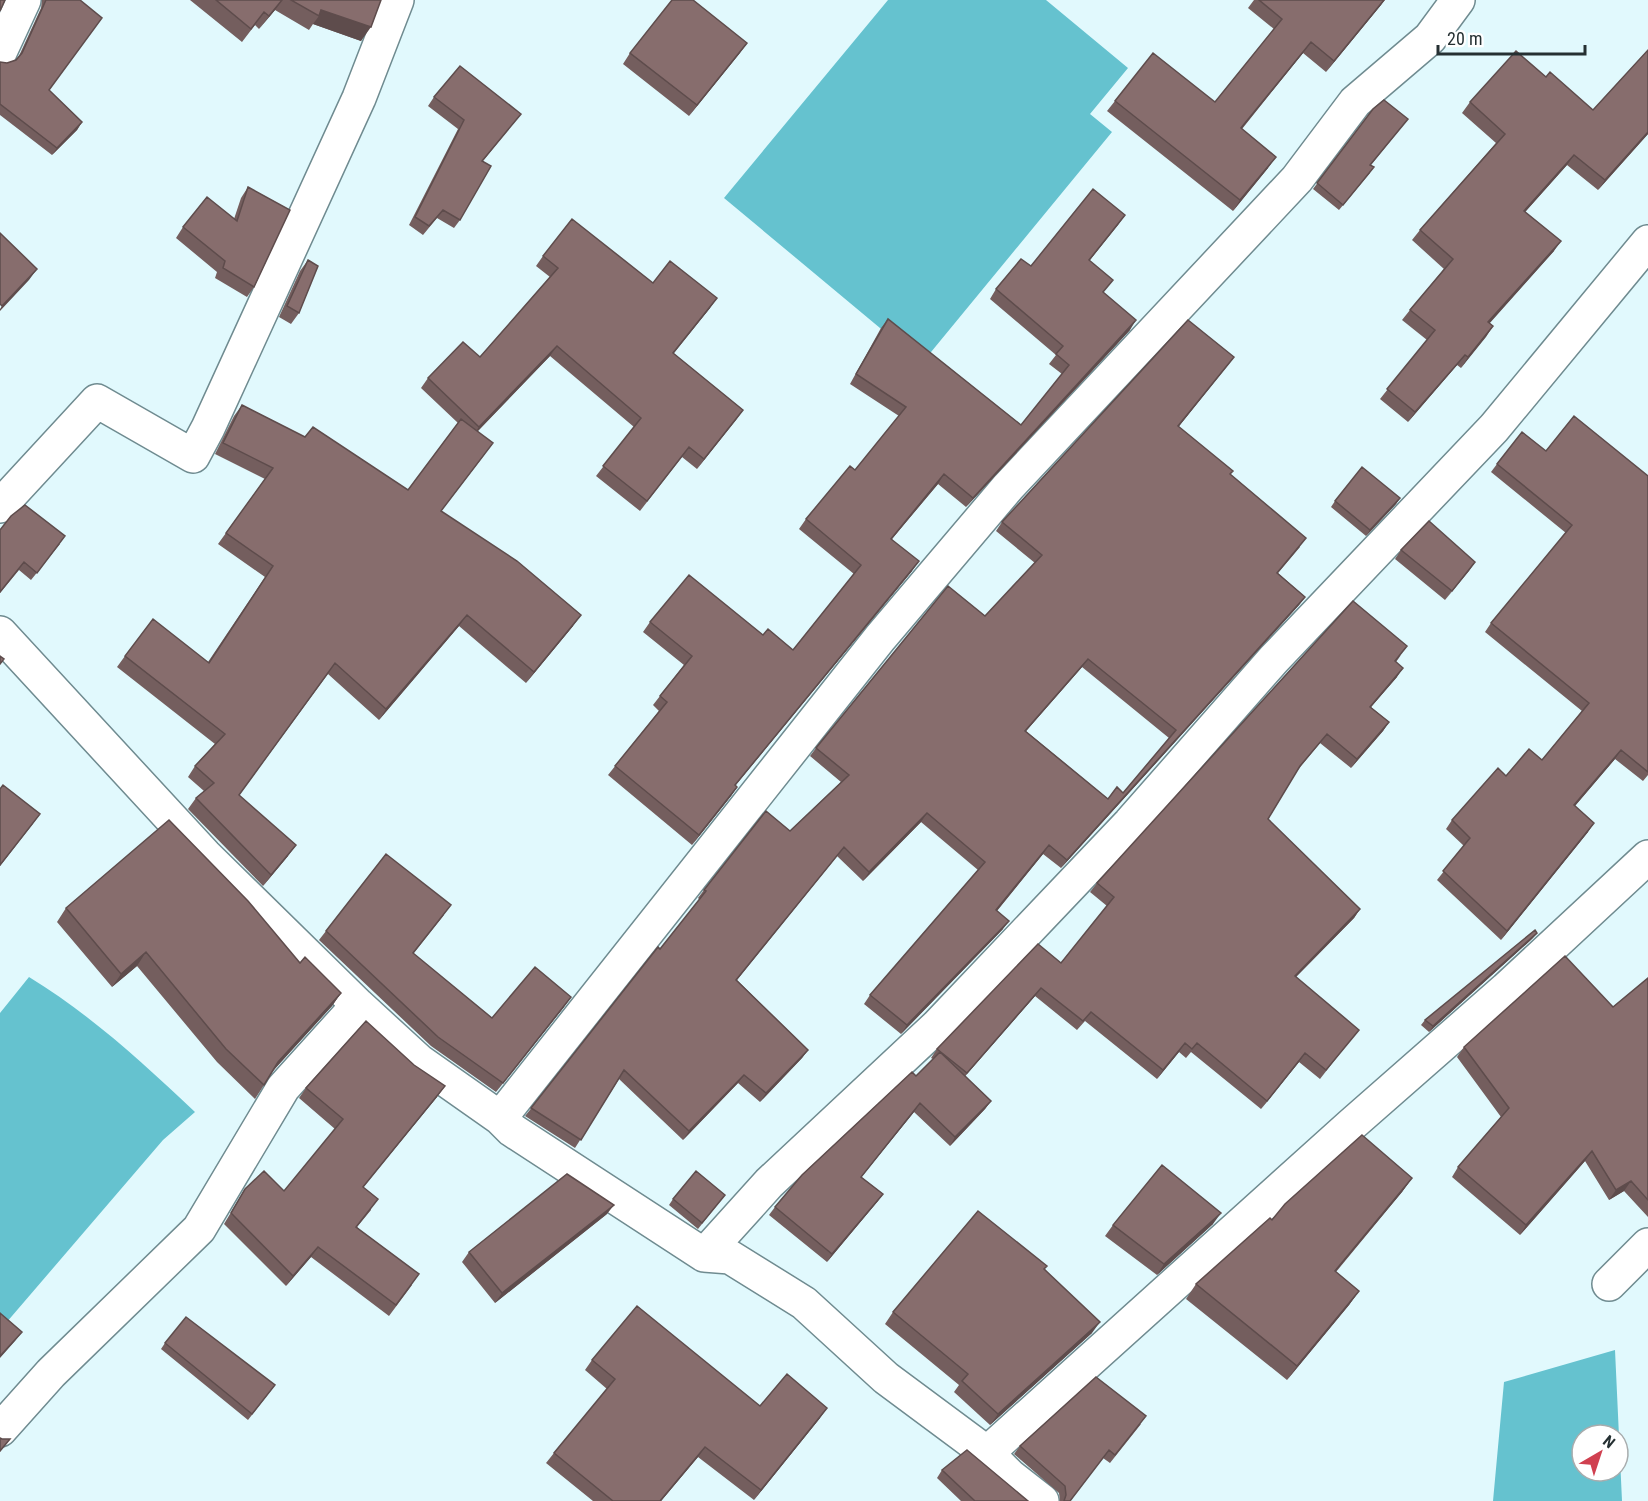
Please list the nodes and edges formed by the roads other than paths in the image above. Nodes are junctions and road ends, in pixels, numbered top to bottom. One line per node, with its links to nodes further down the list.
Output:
1 (24, 0): 4 (street)
2 (397, 0): 6 (street)
3 (1458, 0): 10 (street)
4 (0, 52)
5 (1648, 242): 12 (street)
6 (0, 506)
7 (0, 633): 9 (street)
8 (1648, 857): 15 (street)
9 (358, 1005): 10 (street); 14 (street)
10 (500, 1118): 12 (street)
11 (1648, 1245): 13 (street)
12 (704, 1256): 15 (street)
13 (1609, 1284)
14 (0, 1430)
15 (987, 1453): 16 (street)
16 (1042, 1501)

